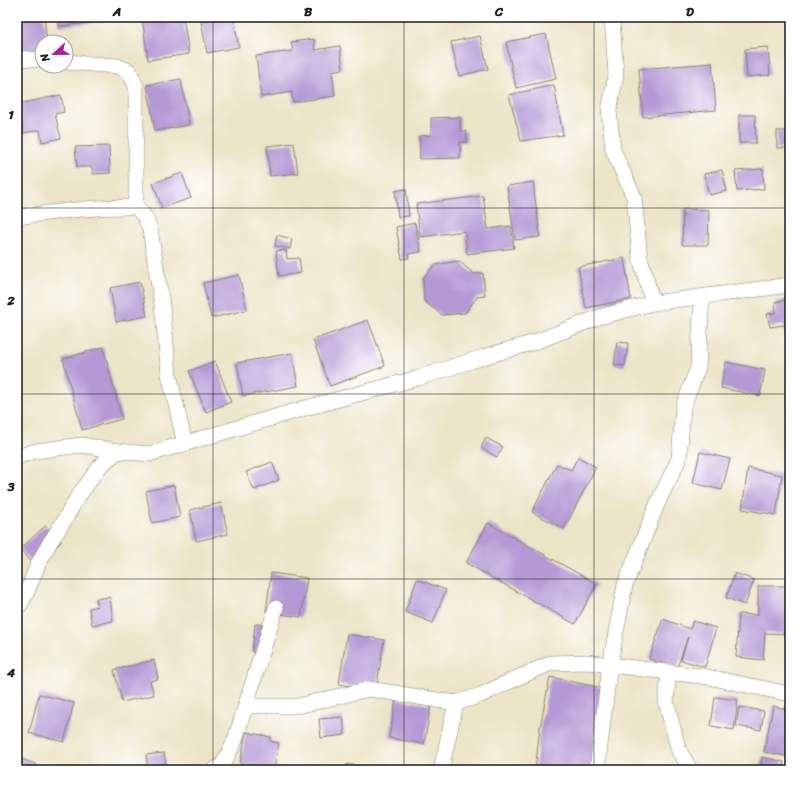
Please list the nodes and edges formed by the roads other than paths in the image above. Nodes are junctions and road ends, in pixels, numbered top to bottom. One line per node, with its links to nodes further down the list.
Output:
1 (612, 17): 9 (street)
2 (17, 58): 3 (street)
3 (34, 59)
4 (74, 63): 5 (street)
5 (136, 207): 6 (street); 10 (street)
6 (17, 217)
7 (790, 285): 8 (street)
8 (702, 297): 9 (street); 15 (street)
9 (653, 303): 10 (street)
10 (185, 444): 11 (street)
11 (118, 451): 12 (street); 13 (street)
12 (17, 457)
13 (17, 606)
14 (276, 608): 19 (street)
15 (610, 664): 16 (street); 18 (street); 22 (street)
16 (669, 672): 17 (street); 23 (street)
17 (790, 694)
18 (456, 703): 19 (street); 21 (street)
19 (246, 706): 20 (street)
20 (214, 770)
21 (441, 770)
22 (597, 770)
23 (689, 770)

